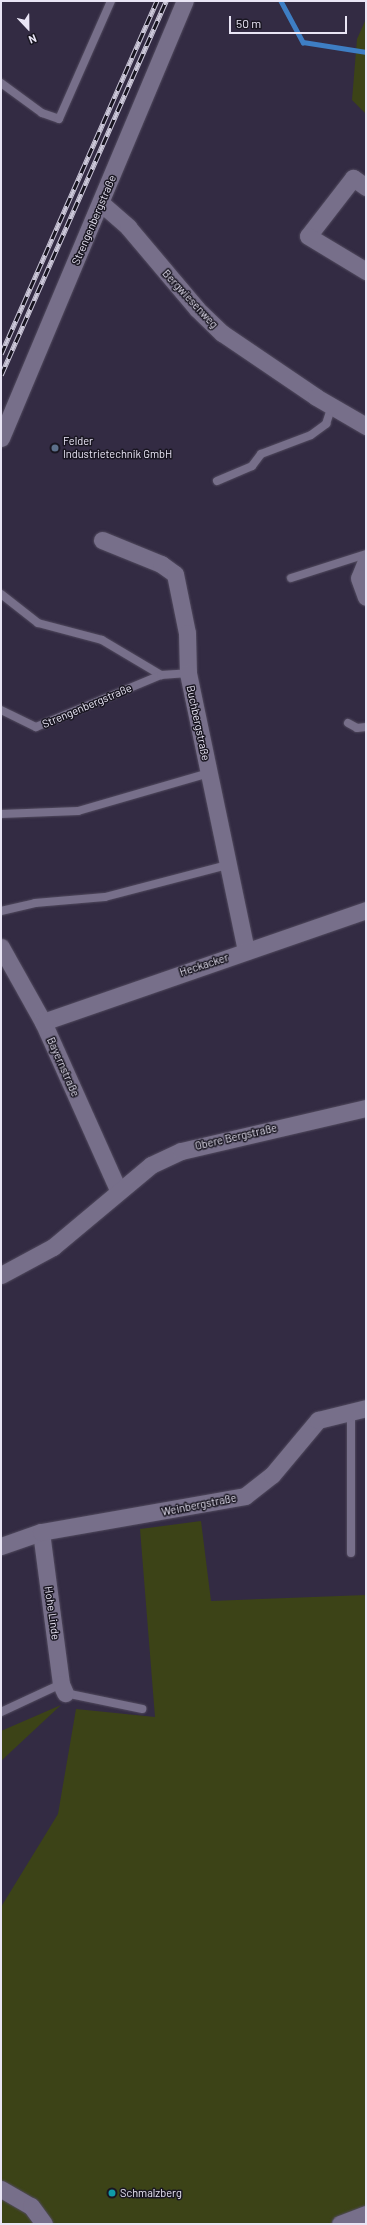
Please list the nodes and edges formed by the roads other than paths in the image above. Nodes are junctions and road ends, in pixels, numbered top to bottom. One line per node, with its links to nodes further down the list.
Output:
1 (111, 1): 3 (lane)
2 (185, 1): 5 (street, Strengenbergstraße)
3 (1, 83)
4 (366, 187): 6 (street)
5 (102, 204): 7 (street, Bergwiesenweg); 9 (street, Strengenbergstraße)
6 (366, 271)
7 (332, 406): 8 (street, Bergwiesenweg); 10 (lane)
8 (366, 426)
9 (1, 438)
10 (217, 481)
11 (102, 540): 17 (street, Buchbergstraße)
12 (366, 554): 14 (lane)
13 (366, 561): 16 (street)
14 (291, 578)
15 (1, 594): 18 (lane)
16 (366, 597)
17 (188, 673): 18 (lane, Strengenbergstraße); 22 (street, Buchbergstraße)
18 (161, 675): 19 (lane, Strengenbergstraße)
19 (1, 710)
20 (348, 723): 21 (lane)
21 (366, 727)
22 (209, 773): 23 (lane); 24 (street, Buchbergstraße)
23 (1, 814)
24 (226, 865): 26 (lane); 28 (street, Buchbergstraße)
25 (366, 910): 28 (street, Heckacker)
26 (1, 911)
27 (1, 947): 29 (street, Bayernstraße)
28 (246, 951): 29 (street, Heckacker)
29 (42, 1022): 31 (street, Bayernstraße)
30 (366, 1108): 31 (street, Obere Bergstraße)
31 (118, 1190): 32 (street, Obere Bergstraße)
32 (1, 1275)
33 (359, 1409): 34 (street, Weinbergstraße); 36 (lane)
34 (41, 1532): 35 (street, Weinbergstraße); 37 (street, Hohe Linde)
35 (1, 1546)
36 (351, 1553)
37 (63, 1689): 38 (lane); 39 (lane)
38 (142, 1709)
39 (1, 1712)
40 (1, 2189): 42 (street)
41 (366, 2214): 43 (street)
42 (44, 2224)
43 (340, 2224)

